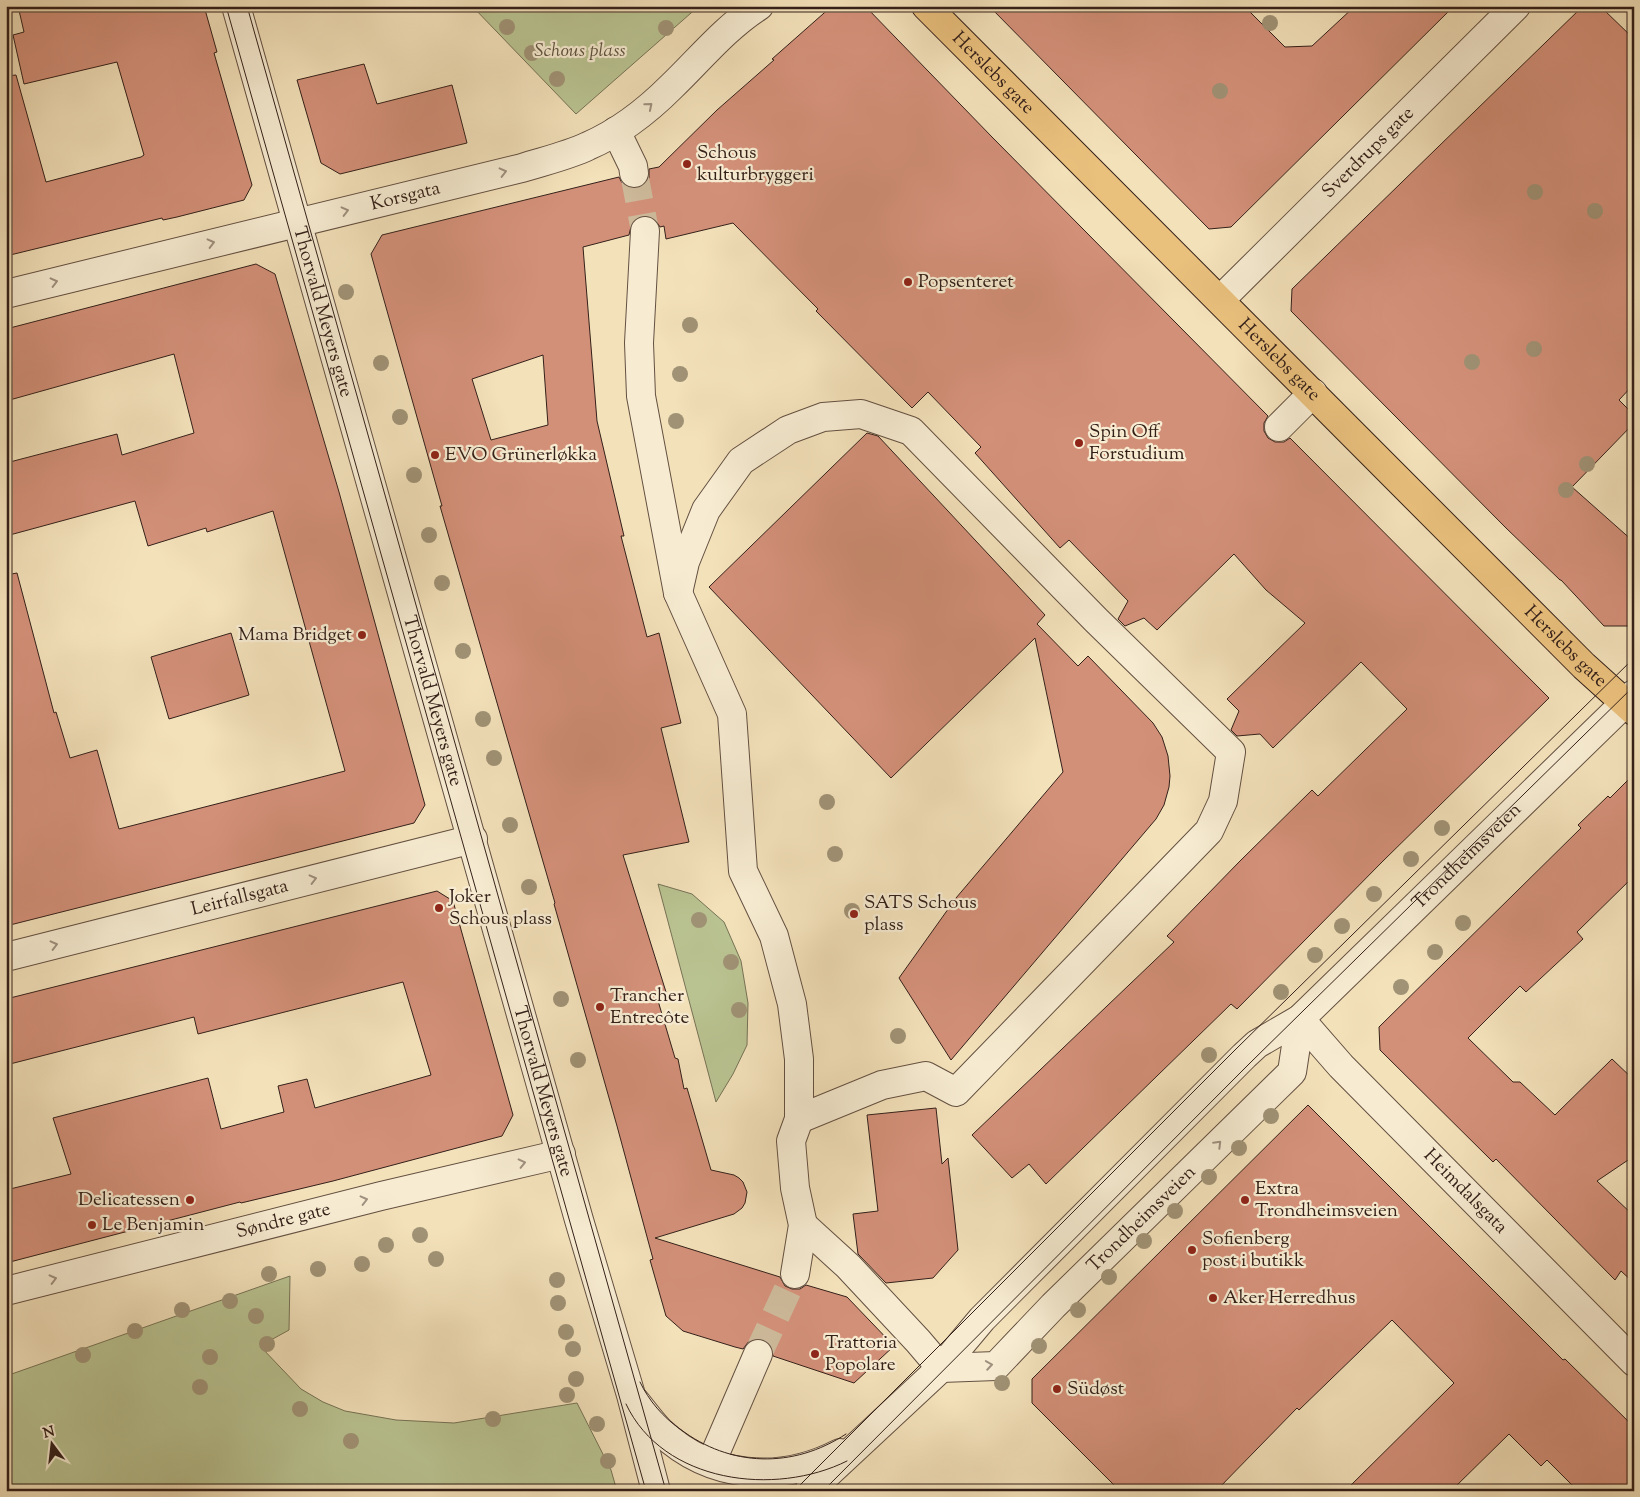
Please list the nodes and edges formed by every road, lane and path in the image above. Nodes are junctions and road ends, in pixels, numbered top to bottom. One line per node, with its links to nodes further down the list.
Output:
1 (236, 6): 7 (street, Thorvald Meyers gate)
2 (760, 6): 5 (street, Korsgata, one-way to 2)
3 (926, 6): 10 (main road, Herslebs gate)
4 (1516, 6): 10 (street, Sverdrups gate)
5 (616, 130): 6 (street); 7 (street, Korsgata, one-way to 5)
6 (634, 173)
7 (298, 222): 9 (street, Korsgata, one-way to 7); 15 (street, Thorvald Meyers gate)
8 (646, 231): 13 (street)
9 (6, 294)
10 (1220, 300): 11 (main road, Herslebs gate)
11 (1314, 394): 12 (street); 14 (main road, Herslebs gate)
12 (1279, 427)
13 (678, 593): 18 (street); 18 (street)
14 (1631, 703): 17 (street, Trondheimsveien)
15 (473, 840): 16 (street, Leirfallsgata, one-way to 15); 19 (street, Thorvald Meyers gate)
16 (6, 956)
17 (1300, 1019): 24 (street, Heimdalsgata); 25 (street, Trondheimsveien); 25 (street, Trondheimsveien, one-way to 17)
18 (799, 1118): 20 (street)
19 (561, 1154): 22 (street, Søndre gate, one-way to 19); 26 (street, Thorvald Meyers gate)
20 (803, 1225): 21 (street); 25 (street)
21 (795, 1274)
22 (6, 1291)
23 (758, 1354): 28 (street)
24 (1634, 1362)
25 (941, 1368): 27 (street, Trondheimsveien)
26 (631, 1394): 28 (street, Thorvald Meyers gate); 29 (street, Thorvald Meyers gate)
27 (856, 1445): 28 (street, Thorvald Meyers gate); 30 (street, Trondheimsveien)
28 (711, 1463)
29 (656, 1491)
30 (809, 1491)

